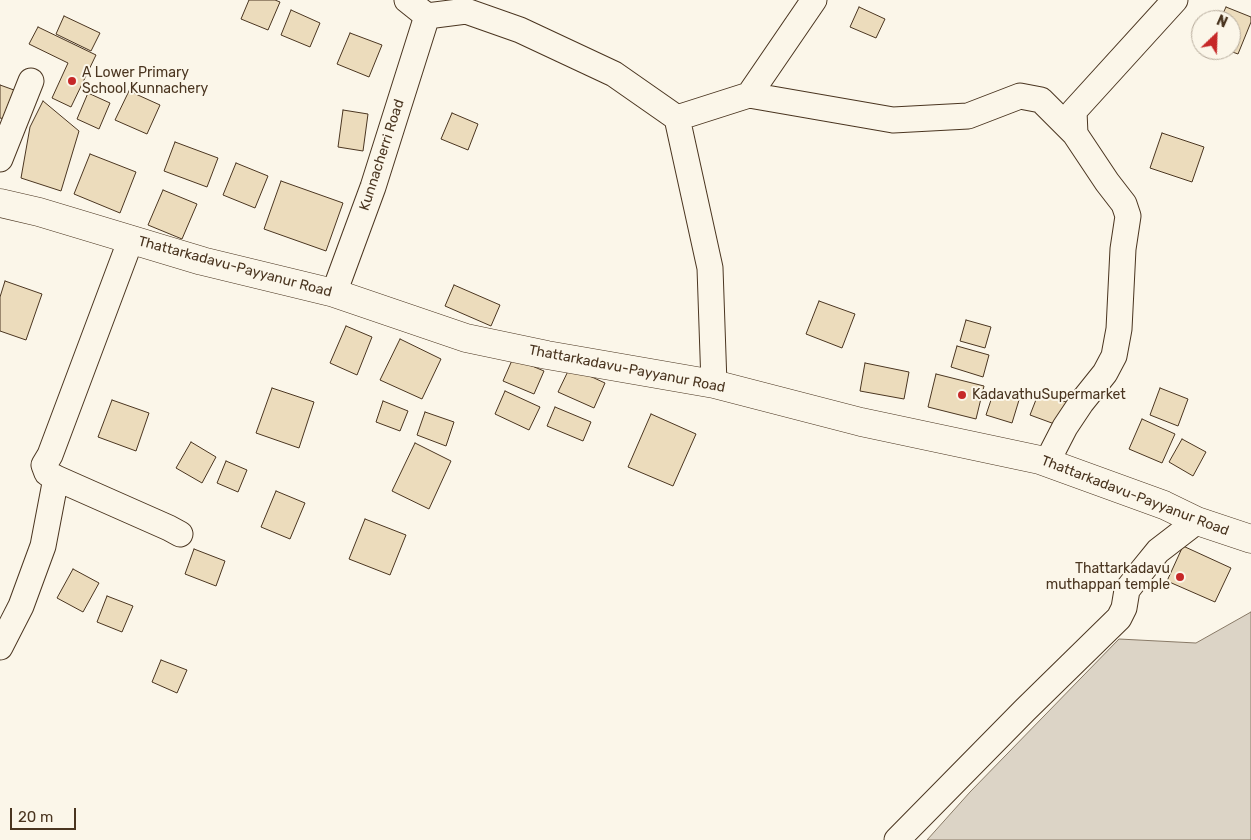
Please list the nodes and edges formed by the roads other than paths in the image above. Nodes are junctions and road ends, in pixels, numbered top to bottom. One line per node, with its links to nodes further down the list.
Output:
1 (408, 0): 4 (street)
2 (814, 0): 6 (street)
3 (1175, 0): 8 (street)
4 (427, 16): 7 (street); 12 (street, Kunnacherri Road)
5 (31, 82): 9 (street)
6 (749, 95): 7 (street); 8 (street)
7 (676, 118): 13 (street)
8 (1075, 134): 14 (street)
9 (0, 160)
10 (0, 203): 11 (main road, Thattarkadavu-Payyanur Road)
11 (131, 239): 12 (main road, Thattarkadavu-Payyanur Road); 15 (street)
12 (334, 293): 13 (main road, Thattarkadavu-Payyanur Road)
13 (714, 384): 14 (main road, Thattarkadavu-Payyanur Road)
14 (1047, 462): 16 (main road, Thattarkadavu-Payyanur Road)
15 (56, 478): 17 (street); 19 (street)
16 (1197, 521): 18 (main road, Thattarkadavu-Payyanur Road); 20 (street)
17 (180, 534)
18 (1251, 539)
19 (0, 648)
20 (897, 840)

